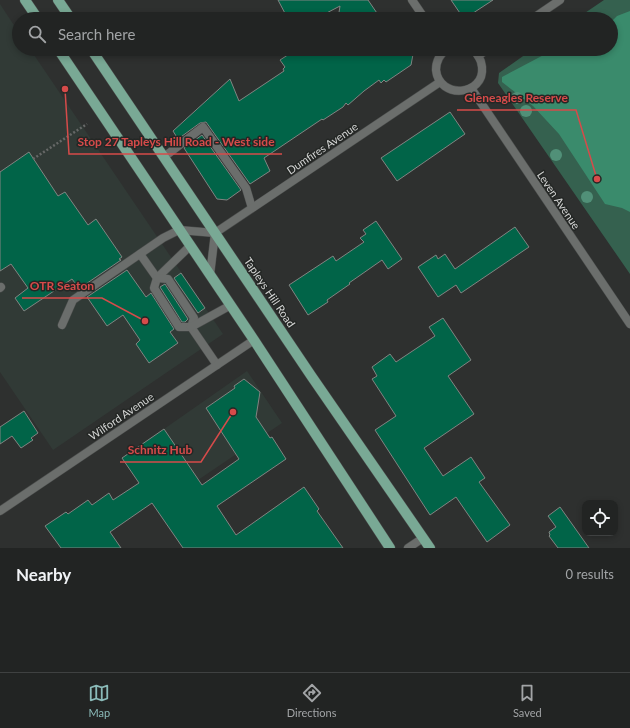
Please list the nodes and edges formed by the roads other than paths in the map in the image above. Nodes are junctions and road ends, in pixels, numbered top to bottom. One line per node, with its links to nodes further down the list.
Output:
1 (25, 0): 5 (main road)
2 (58, 0): 6 (main road)
3 (412, 0): 7 (street)
4 (560, 0): 8 (street)
5 (33, 12)
6 (66, 12)
7 (420, 12)
8 (542, 12)
9 (63, 56): 17 (main road)
10 (96, 56): 15 (main road, Tapleys Hill Road)
11 (441, 56): 13 (street)
12 (478, 56): 14 (street)
13 (440, 82): 14 (street); 16 (street, Dumfires Avenue)
14 (471, 88): 24 (street, Leven Avenue)
15 (164, 157): 16 (street); 18 (main road, Tapleys Hill Road)
16 (252, 208): 18 (street, Dumfires Avenue)
17 (179, 230): 18 (street); 19 (main road); 20 (street)
18 (215, 233): 21 (street); 30 (main road, Tapleys Hill Road)
19 (190, 246): 21 (main road); 22 (street)
20 (140, 254): 22 (street); 25 (street)
21 (210, 275): 23 (main road)
22 (157, 278): 26 (street); 26 (street)
23 (231, 305): 26 (street); 27 (main road)
24 (630, 324)
25 (62, 325)
26 (191, 327): 28 (street)
27 (254, 340): 28 (street, Wilford Avenue); 31 (main road)
28 (217, 365): 29 (street, Wilford Avenue)
29 (0, 511)
30 (423, 538): 32 (street); 33 (main road, Tapleys Hill Road)
31 (390, 548)
32 (408, 548)
33 (430, 548)

